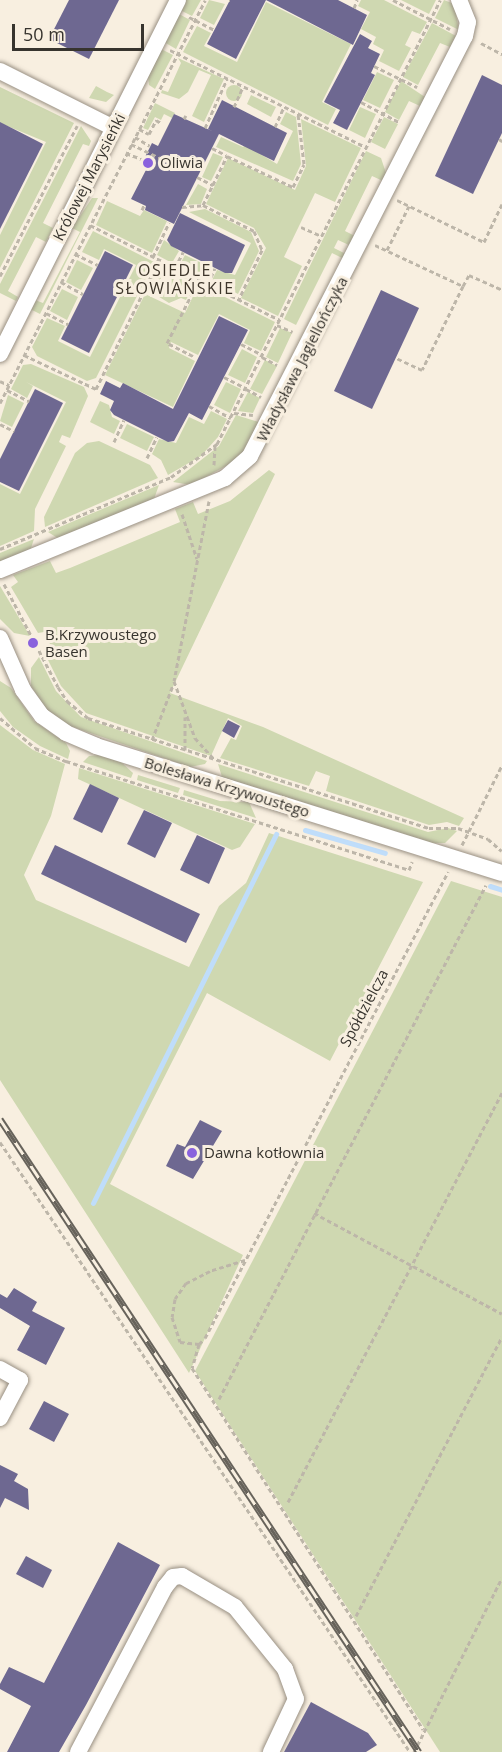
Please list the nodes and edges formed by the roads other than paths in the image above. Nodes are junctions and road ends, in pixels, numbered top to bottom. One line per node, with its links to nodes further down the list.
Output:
1 (178, 0): 4 (street, Królowej Marysieńki)
2 (463, 5): 6 (street, Władysława Jagiellończyka)
3 (0, 71): 4 (street)
4 (114, 128): 5 (street, Królowej Marysieńki)
5 (0, 354)
6 (1, 575)
7 (0, 638): 8 (street, Bolesława Krzywoustego)
8 (497, 872)
9 (0, 1369): 10 (street)
10 (0, 1418)
11 (78, 1752): 12 (street)
12 (271, 1752)

